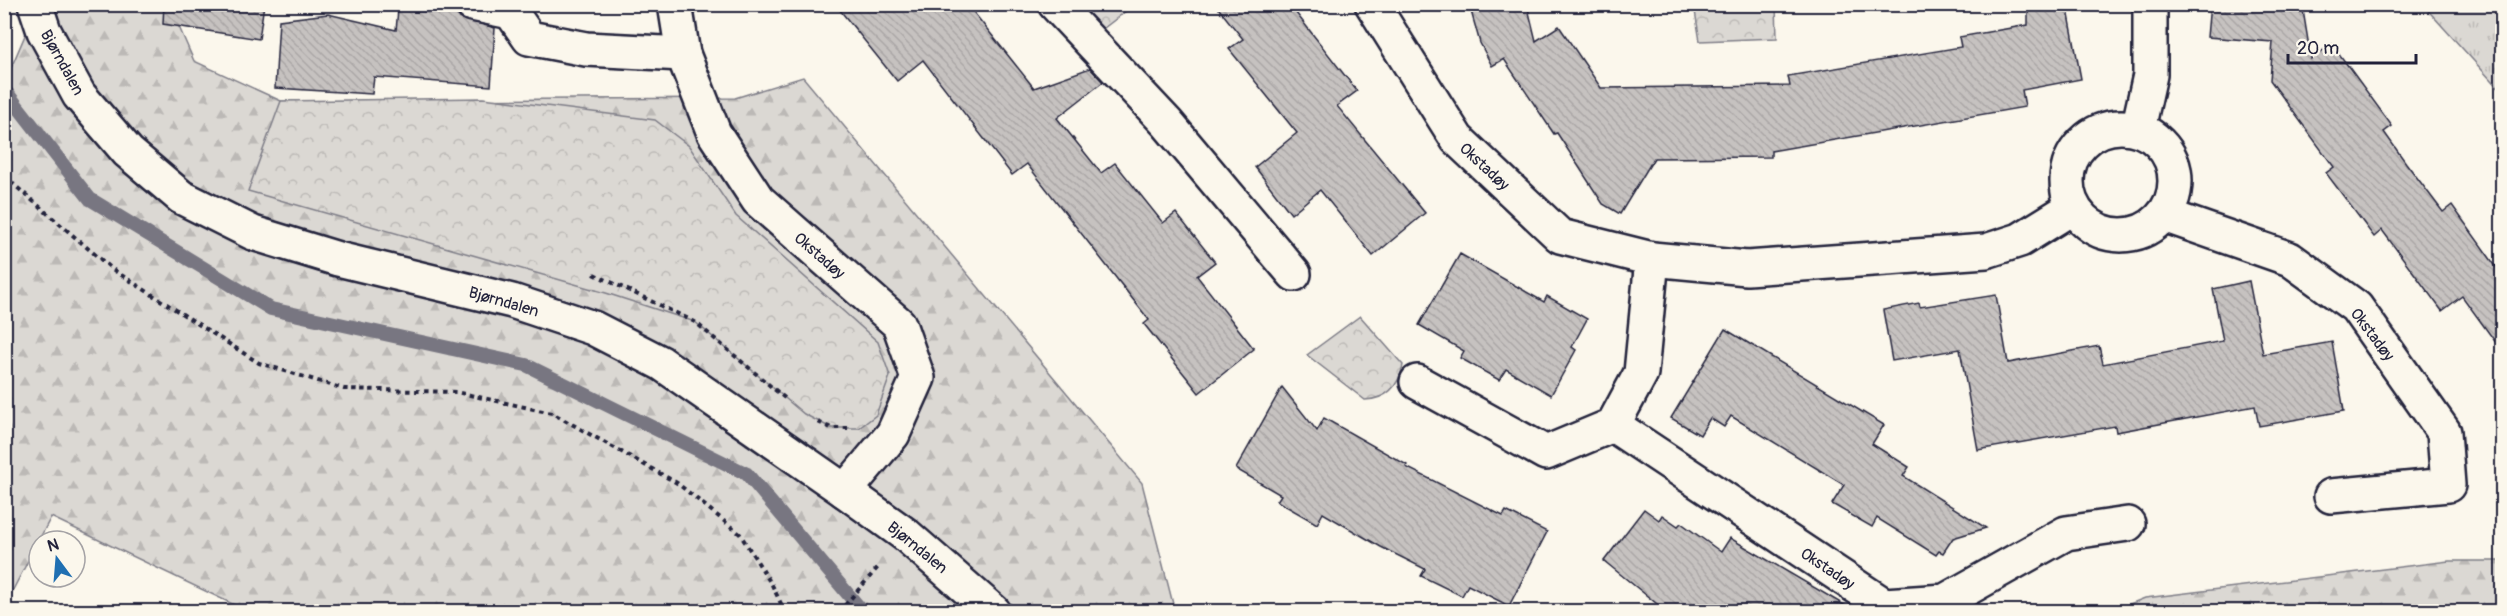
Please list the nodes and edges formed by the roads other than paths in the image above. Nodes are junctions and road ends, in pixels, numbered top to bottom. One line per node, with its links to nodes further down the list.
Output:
1 (35, 4): 15 (street, Bjørndalen)
2 (472, 4): 7 (street)
3 (675, 4): 7 (street, Okstadøy)
4 (1055, 4): 12 (street)
5 (1372, 4): 11 (street, Okstadøy)
6 (2151, 4): 8 (street)
7 (683, 54): 15 (street, Okstadøy)
8 (2138, 129): 9 (street); 10 (street)
9 (2073, 207): 10 (street); 11 (street, Okstadøy)
10 (2164, 215): 16 (street, Okstadøy)
11 (1652, 259): 14 (street)
12 (1294, 274)
13 (1417, 382): 14 (street)
14 (1613, 425): 17 (street, Okstadøy)
15 (845, 491): 18 (street, Bjørndalen)
16 (2331, 496)
17 (2128, 524)
18 (994, 612)

